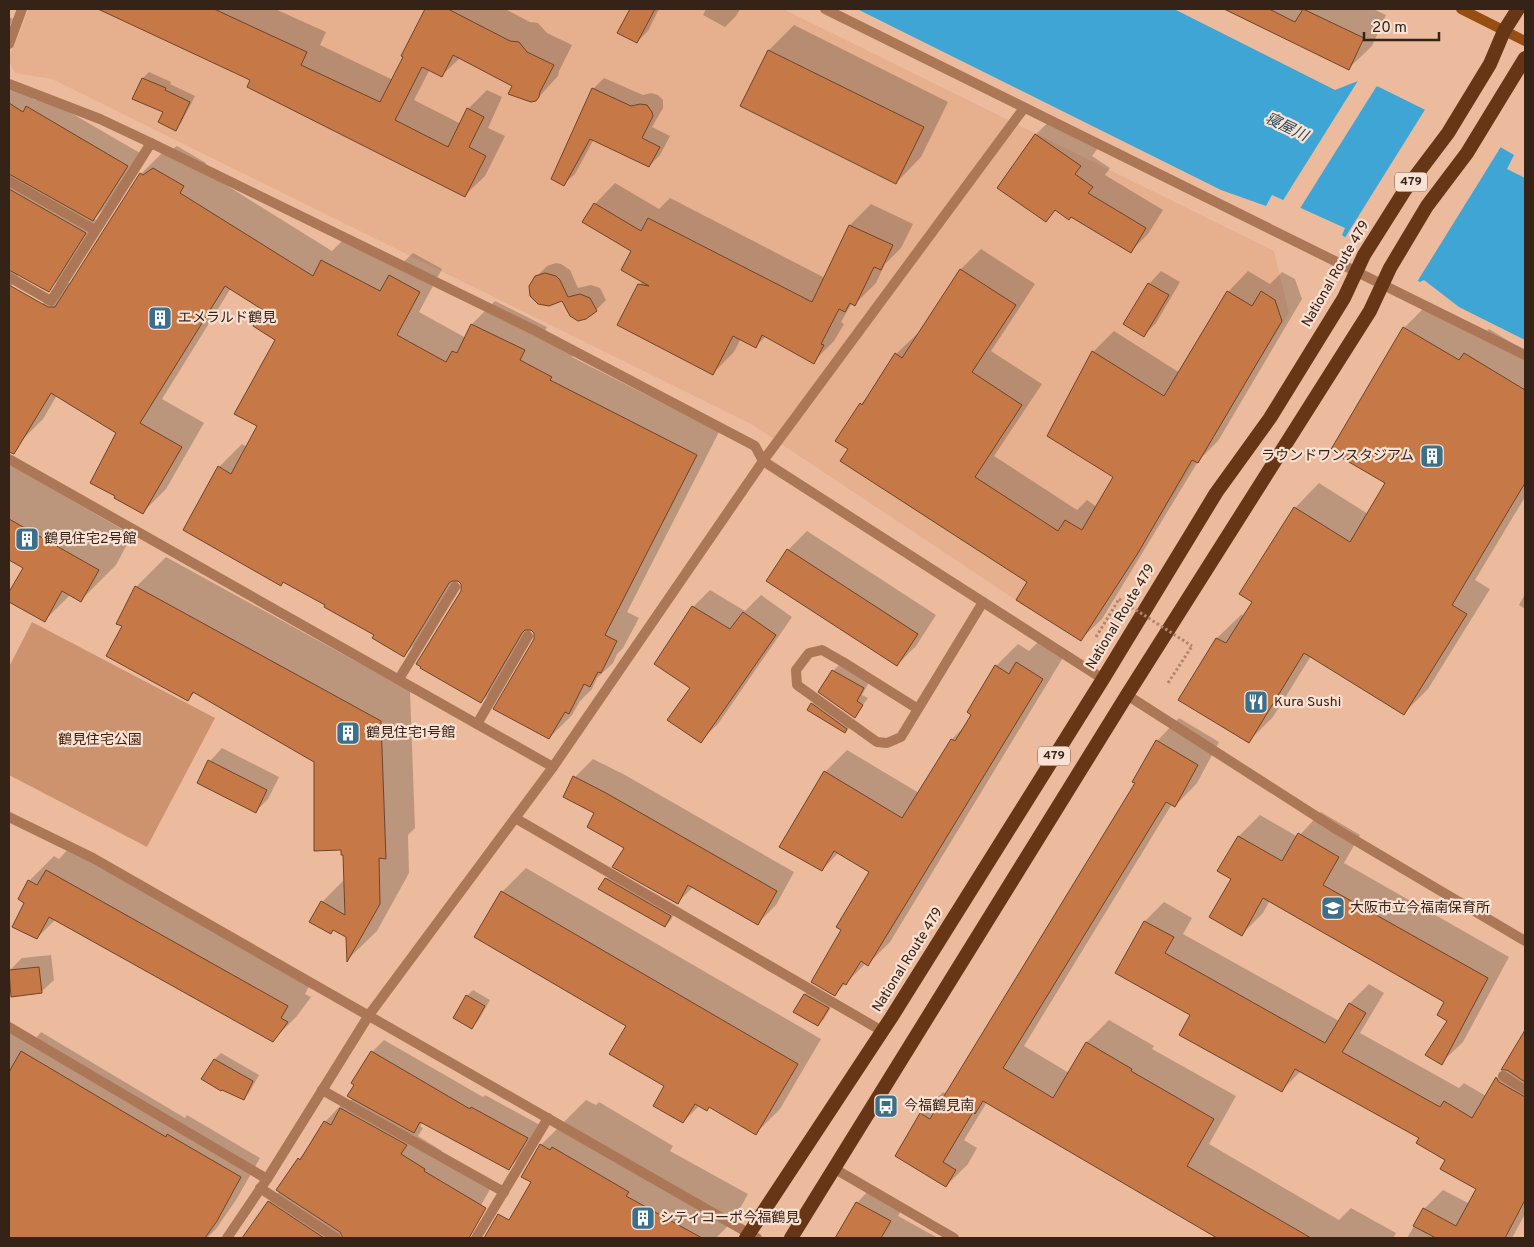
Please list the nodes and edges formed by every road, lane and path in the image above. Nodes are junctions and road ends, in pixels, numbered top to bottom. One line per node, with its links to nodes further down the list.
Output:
1 (22, 9): 7 (street)
2 (824, 9): 10 (street)
3 (1461, 9): 5 (main road)
4 (1518, 9): 5 (highway, National Route 479 / 479)
5 (1504, 31): 6 (main road); 14 (highway, National Route 479 / 479)
6 (1525, 41)
7 (9, 44)
8 (1525, 58): 16 (highway, 479)
9 (9, 84): 11 (street)
10 (1024, 108): 14 (street); 19 (street)
11 (151, 143): 13 (street); 19 (street)
12 (9, 181): 13 (street)
13 (95, 230): 15 (street)
14 (1356, 271): 16 (street); 24 (highway, National Route 479 / 479)
15 (9, 277)
16 (1382, 284): 17 (street); 27 (highway, 479)
17 (1525, 355)
18 (9, 459): 25 (street)
19 (763, 461): 21 (street); 30 (street)
20 (455, 587): 25 (street)
21 (983, 602): 24 (street); 28 (street)
22 (528, 636): 29 (street)
23 (1096, 637): 26 (path, bridge)
24 (1103, 678): 36 (highway, National Route 479 / 479)
25 (399, 679): 29 (street)
26 (1168, 683)
27 (1127, 695): 33 (street); 41 (highway, 479)
28 (918, 709): 28 (street)
29 (477, 724): 30 (street)
30 (553, 767): 32 (street)
31 (9, 817): 34 (street)
32 (515, 818): 34 (street); 36 (street)
33 (1525, 941)
34 (369, 1015): 38 (street); 40 (street)
35 (9, 1027): 42 (street)
36 (882, 1030): 45 (highway, National Route 479 / 479)
37 (1503, 1076): 39 (street)
38 (322, 1090): 42 (street); 44 (street)
39 (1525, 1090)
40 (548, 1118): 44 (street); 45 (street)
41 (835, 1169): 49 (highway, 479); 50 (street)
42 (266, 1179): 43 (street)
43 (260, 1188): 46 (street); 47 (street)
44 (504, 1192): 48 (street)
45 (750, 1237)
46 (227, 1238)
47 (336, 1238)
48 (476, 1238)
49 (791, 1238)
50 (954, 1238)

